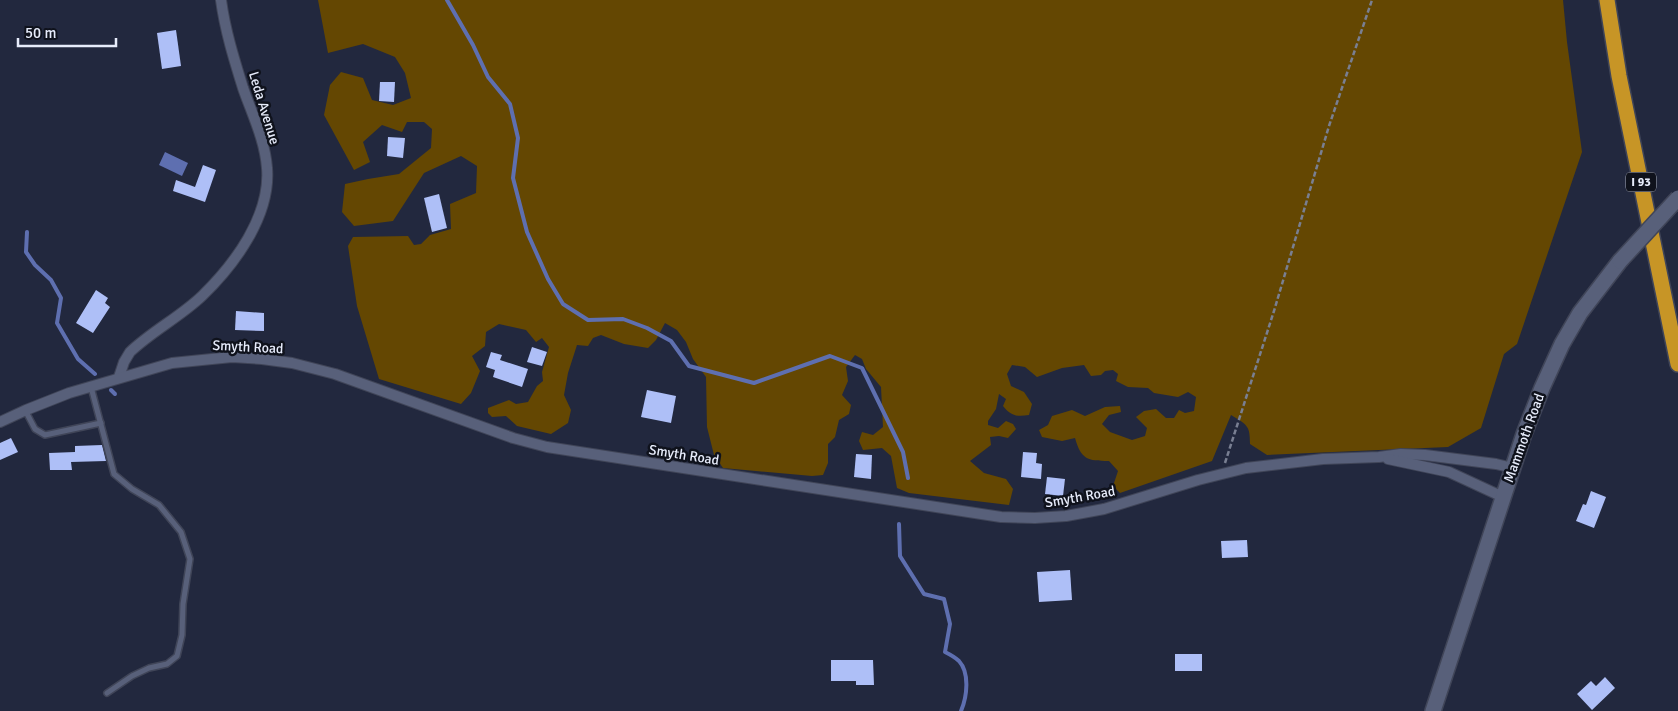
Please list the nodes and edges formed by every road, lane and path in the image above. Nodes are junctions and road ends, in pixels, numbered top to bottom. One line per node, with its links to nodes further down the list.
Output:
1 (221, 0): 6 (street, Leda Avenue)
2 (1372, 0): 13 (path)
3 (1607, 0): 5 (highway, I 93)
4 (1678, 198): 12 (main road, Mammoth Road, bridge)
5 (1678, 364)
6 (119, 378): 7 (street, Smyth Road); 13 (street, Smyth Road)
7 (91, 386): 8 (street, Smyth Road); 10 (lane)
8 (25, 410): 9 (street, Smyth Road); 10 (lane)
9 (0, 422)
10 (101, 423): 15 (lane)
11 (1379, 458): 12 (street, Smyth Road); 13 (street, Smyth Road); 14 (street, Smyth Road)
12 (1513, 468): 14 (main road, Mammoth Road)
13 (1222, 474)
14 (1503, 497): 16 (main road, Mammoth Road)
15 (107, 693)
16 (1433, 711)

